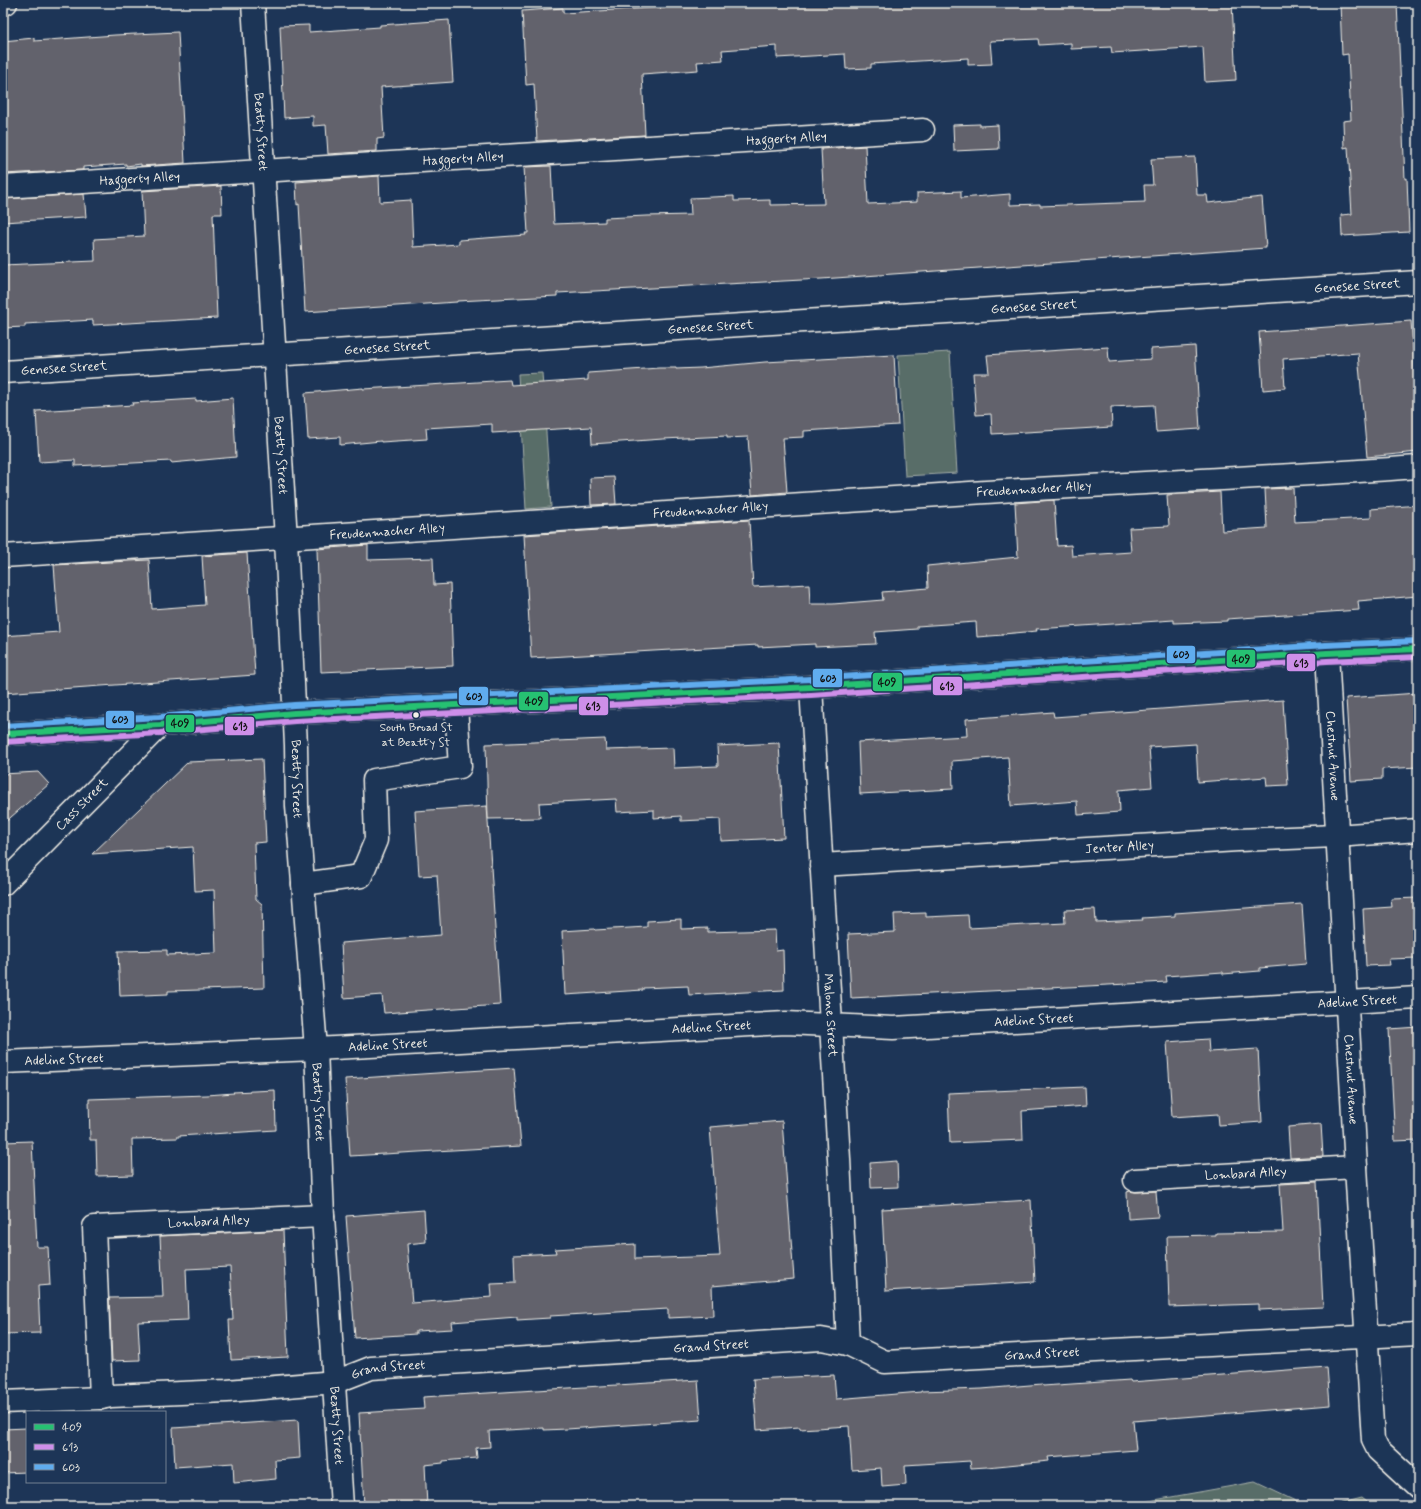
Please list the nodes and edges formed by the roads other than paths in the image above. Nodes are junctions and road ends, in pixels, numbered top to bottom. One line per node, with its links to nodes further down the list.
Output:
1 (3, 3): 2 (street)
2 (6, 3)
3 (253, 3): 5 (street, Beatty Street)
4 (924, 130): 5 (street, Haggerty Alley)
5 (263, 172): 6 (street, Haggerty Alley); 8 (street, Beatty Street)
6 (3, 187)
7 (1418, 282): 8 (street, Genesee Street)
8 (275, 354): 9 (street, Genesee Street); 11 (street, Beatty Street)
9 (3, 372)
10 (1418, 467): 11 (street, Freudenmacher Alley)
11 (286, 539): 12 (street, Freudenmacher Alley); 17 (street, Beatty Street)
12 (3, 556)
13 (1418, 649): 14 (street)
14 (1327, 653): 15 (street); 21 (street, Chestnut Avenue)
15 (811, 687): 16 (street); 22 (street, Malone Street)
16 (456, 706): 17 (street); 24 (street)
17 (294, 713): 18 (street); 24 (street, Beatty Street)
18 (160, 725): 19 (street); 23 (street, Cass Street)
19 (3, 734)
20 (1418, 830): 21 (street, Jenter Alley)
21 (1336, 836): 22 (street, Jenter Alley); 26 (street, Chestnut Avenue)
22 (821, 865): 27 (street, Malone Street)
23 (3, 884)
24 (303, 884): 28 (street, Beatty Street)
25 (1418, 998): 26 (street, Adeline Street)
26 (1346, 1002): 27 (street, Adeline Street); 30 (street, Chestnut Avenue)
27 (831, 1026): 28 (street, Adeline Street); 35 (street, Malone Street)
28 (316, 1050): 29 (street, Adeline Street); 32 (street, Beatty Street)
29 (3, 1062)
30 (1356, 1167): 31 (street, Lombard Alley); 34 (street, Chestnut Avenue)
31 (1136, 1180)
32 (323, 1216): 36 (street, Beatty Street); 37 (street, Lombard Alley)
33 (1418, 1334): 34 (street, Grand Street)
34 (1367, 1337): 35 (street, Grand Street); 39 (street, Chestnut Avenue)
35 (848, 1344): 36 (street, Grand Street)
36 (335, 1382): 37 (street, Grand Street); 40 (street, Beatty Street)
37 (101, 1398): 38 (street, Grand Street)
38 (3, 1402)
39 (1418, 1486)
40 (342, 1506)

